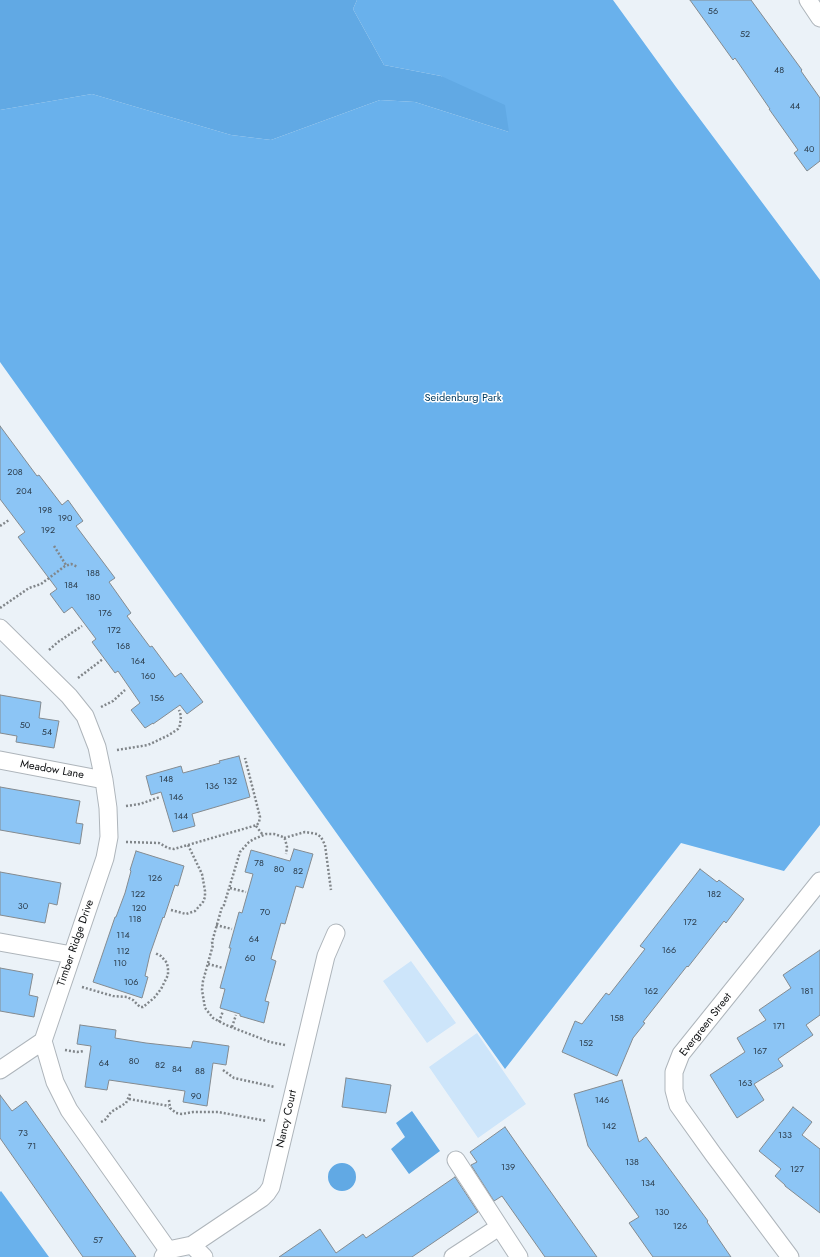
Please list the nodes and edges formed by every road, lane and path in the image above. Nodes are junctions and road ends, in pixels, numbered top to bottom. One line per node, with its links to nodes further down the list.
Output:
1 (808, 0): 2 (street)
2 (820, 18)
3 (9, 520): 4 (path)
4 (0, 526)
5 (54, 546): 6 (path)
6 (66, 565): 7 (path); 8 (path)
7 (78, 567)
8 (0, 608)
9 (82, 626): 11 (path)
10 (0, 628): 20 (street, Timber Ridge Drive)
11 (58, 642)
12 (102, 659): 13 (path)
13 (87, 670)
14 (125, 690): 15 (path)
15 (111, 702)
16 (179, 710): 17 (path)
17 (129, 747)
18 (245, 758): 23 (path)
19 (0, 760): 20 (street, Meadow Lane)
20 (104, 780): 39 (street, Timber Ridge Drive)
21 (160, 797): 22 (path)
22 (140, 804)
23 (256, 826): 24 (path); 27 (path)
24 (263, 835): 25 (path); 30 (path)
25 (284, 838): 28 (path); 31 (path)
26 (124, 842): 27 (path)
27 (188, 845): 33 (path)
28 (286, 854)
29 (820, 881): 67 (street, Evergreen Street)
30 (230, 888): 32 (path); 34 (path)
31 (331, 890)
32 (246, 892)
33 (171, 910)
34 (216, 925): 35 (path); 40 (path)
35 (232, 929)
36 (336, 933): 62 (street, Nancy Court)
37 (0, 942): 39 (street)
38 (156, 953): 42 (path)
39 (72, 955): 47 (street, Timber Ridge Drive)
40 (208, 964): 41 (path); 45 (path)
41 (223, 968)
42 (96, 991)
43 (223, 1011): 45 (path)
44 (236, 1015): 46 (path)
45 (219, 1022): 46 (path)
46 (232, 1027): 48 (path)
47 (43, 1041): 51 (street); 63 (street)
48 (270, 1042)
49 (65, 1050): 50 (path)
50 (84, 1051)
51 (0, 1070)
52 (223, 1070): 53 (path)
53 (261, 1084)
54 (130, 1094): 55 (path)
55 (129, 1099): 57 (path); 59 (path)
56 (169, 1100): 57 (path)
57 (169, 1106): 58 (path)
58 (272, 1122)
59 (99, 1123)
60 (456, 1160): 61 (street)
61 (499, 1227): 65 (street); 66 (street)
62 (192, 1245): 63 (street, Nancy Court); 64 (street)
63 (165, 1253)
64 (204, 1257)
65 (453, 1257)
66 (519, 1257)
67 (790, 1257)

